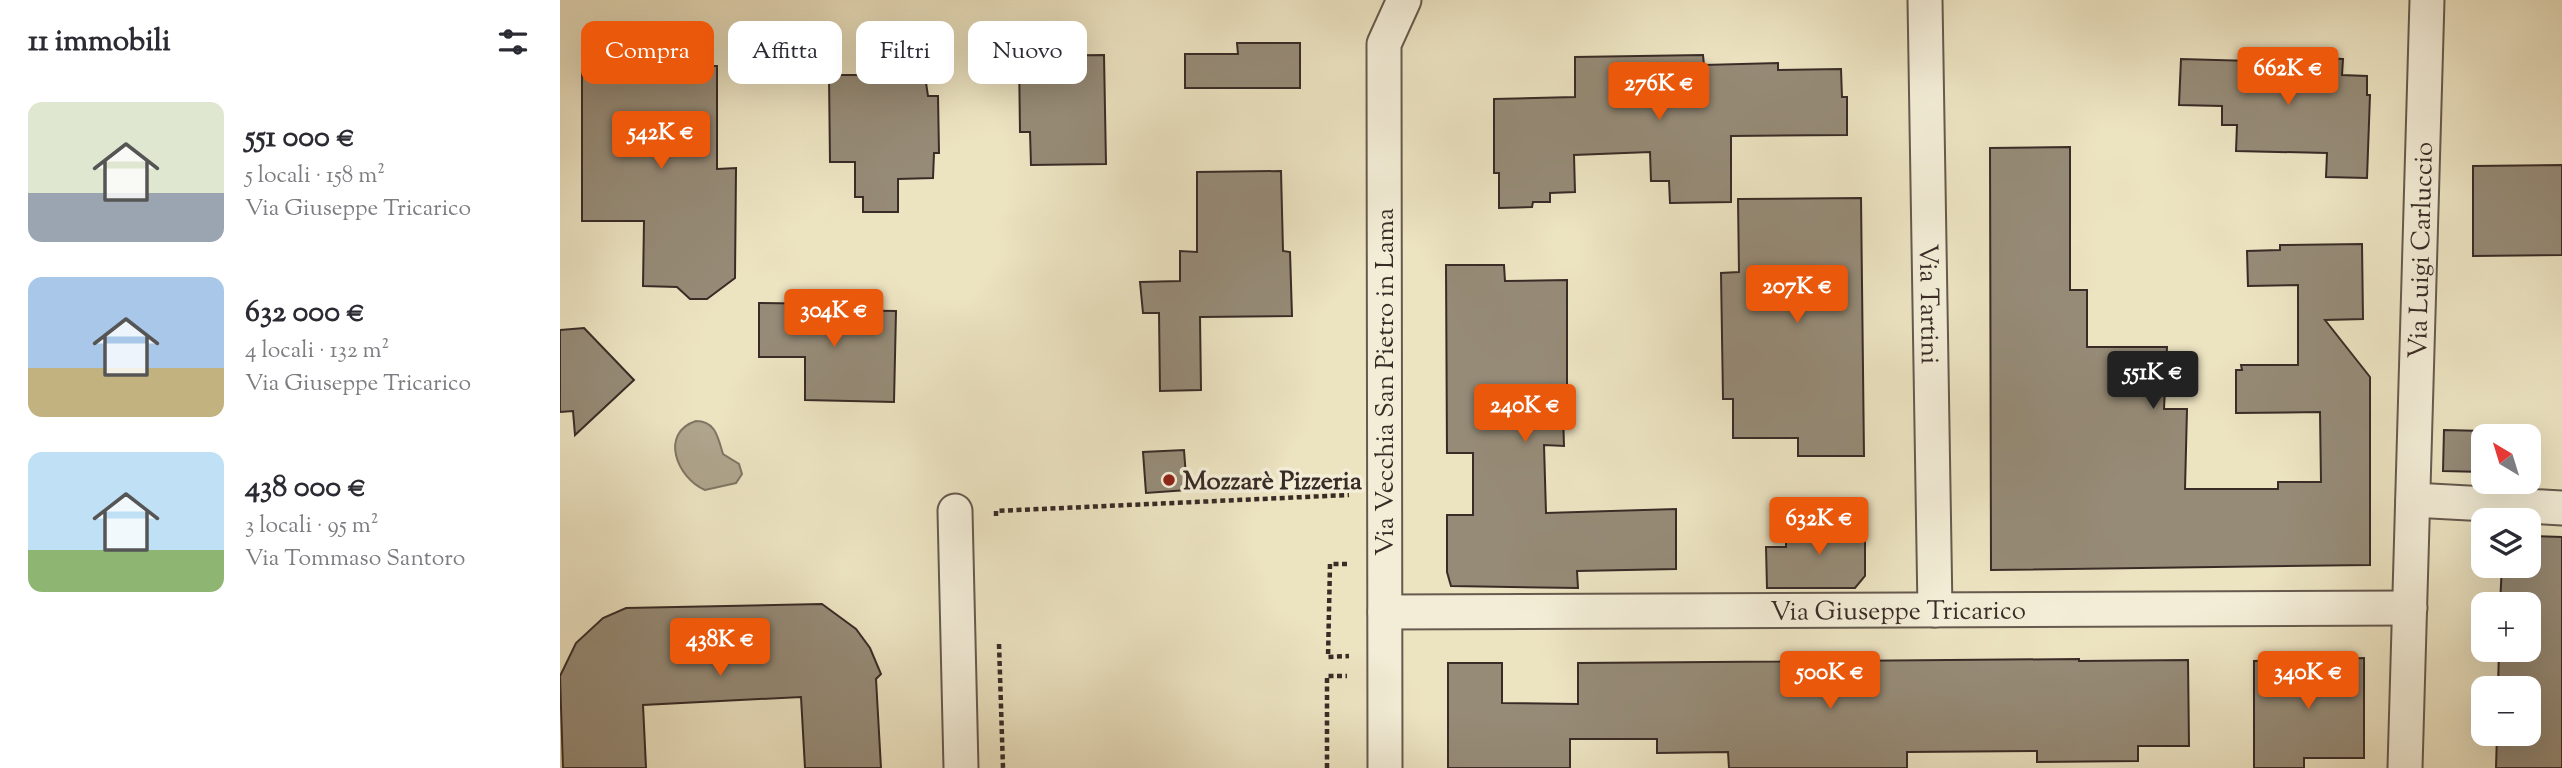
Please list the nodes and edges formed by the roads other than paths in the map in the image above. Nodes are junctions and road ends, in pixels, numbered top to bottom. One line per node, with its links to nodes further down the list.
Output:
1 (1404, 0): 9 (street, Via Vecchia San Pietro in Lama)
2 (1925, 0): 8 (street, Via Tartini)
3 (2427, 0): 4 (street, Via Luigi Carluccio)
4 (2413, 500): 5 (street); 7 (street, Via Luigi Carluccio)
5 (2562, 508)
6 (955, 511): 10 (street)
7 (2410, 608): 8 (street, Via Giuseppe Tricarico); 12 (street, Via Luigi Carluccio)
8 (1935, 610): 9 (street, Via Giuseppe Tricarico)
9 (1385, 612): 11 (street, Via Vecchia San Pietro in Lama)
10 (961, 768)
11 (1385, 768)
12 (2405, 768)

